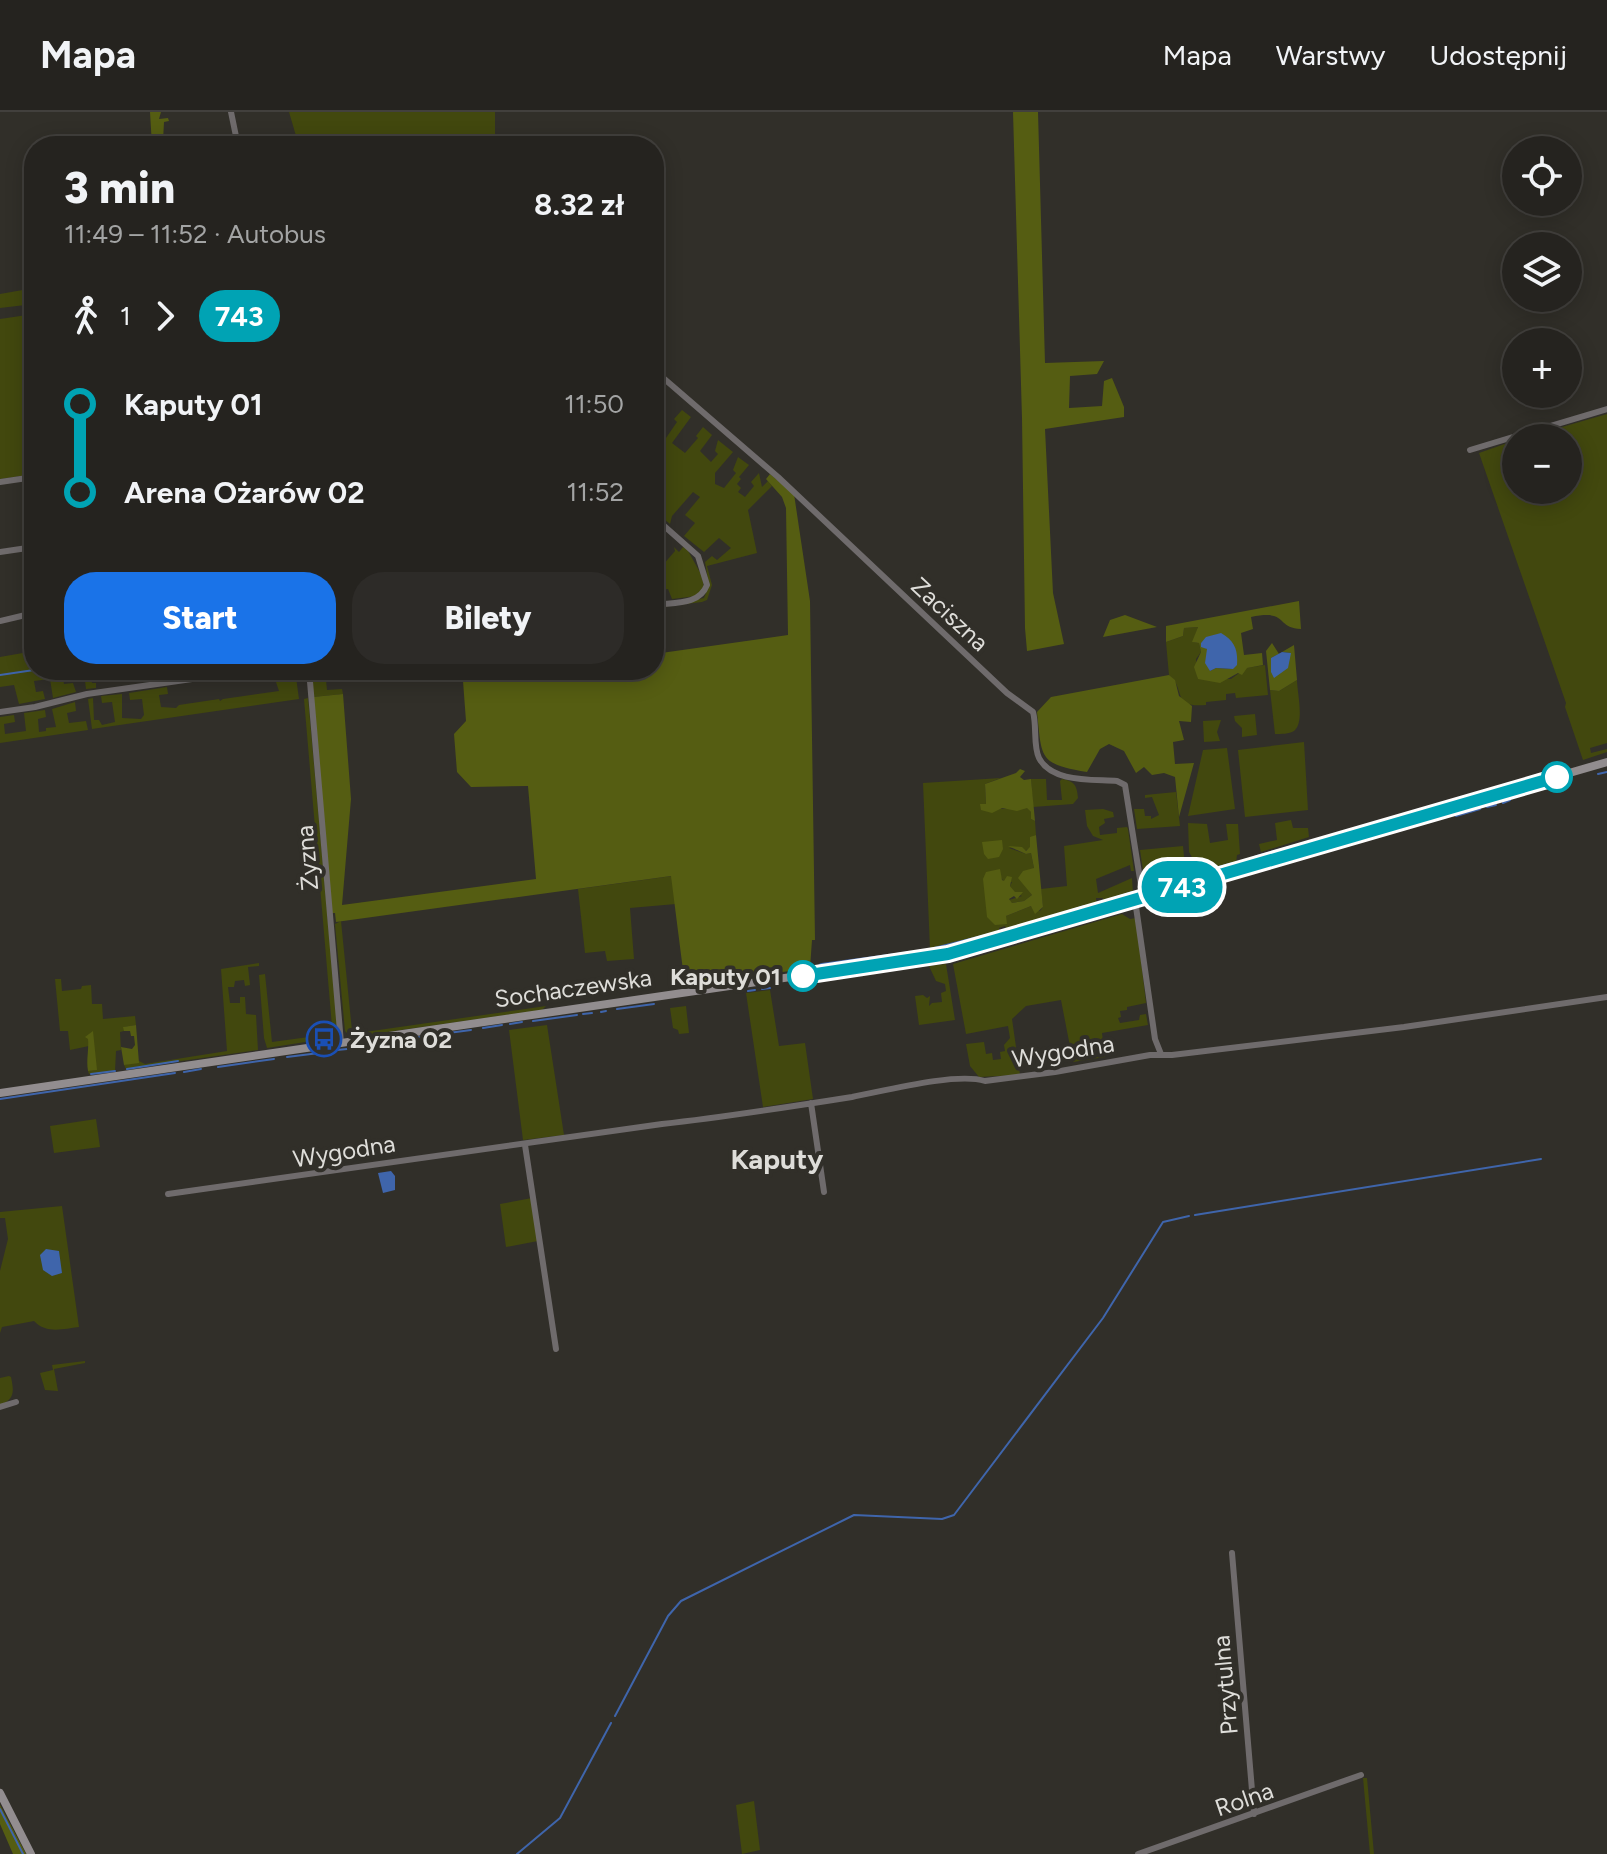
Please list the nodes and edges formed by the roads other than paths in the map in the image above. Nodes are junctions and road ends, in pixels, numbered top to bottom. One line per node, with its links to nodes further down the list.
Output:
1 (231, 112): 2 (street)
2 (236, 136)
3 (664, 379): 18 (street, Zaciszna)
4 (1607, 409): 5 (street)
5 (1470, 450)
6 (24, 478): 7 (street)
7 (0, 482)
8 (664, 526): 11 (street)
9 (24, 548): 10 (street)
10 (0, 552)
11 (664, 604)
12 (24, 615): 13 (street)
13 (0, 621)
14 (186, 680): 16 (street)
15 (310, 680): 20 (street, Żyzna)
16 (0, 712)
17 (1607, 762): 18 (street, Sochaczewska)
18 (1139, 899): 20 (street, Sochaczewska); 21 (street)
19 (1607, 997): 21 (street, Wygodna)
20 (341, 1043): 22 (street, Sochaczewska)
21 (1161, 1054): 23 (street, Wygodna)
22 (0, 1093)
23 (811, 1103): 24 (street, Wygodna); 25 (street)
24 (525, 1145): 26 (street, Wygodna); 27 (street)
25 (824, 1192)
26 (168, 1194)
27 (556, 1349)
28 (16, 1402): 29 (street)
29 (0, 1407)
30 (1232, 1553): 33 (street, Przytulna)
31 (1361, 1775): 33 (street, Rolna)
32 (0, 1793): 34 (street)
33 (1254, 1814): 35 (street, Rolna)
34 (31, 1854)
35 (1138, 1854)

